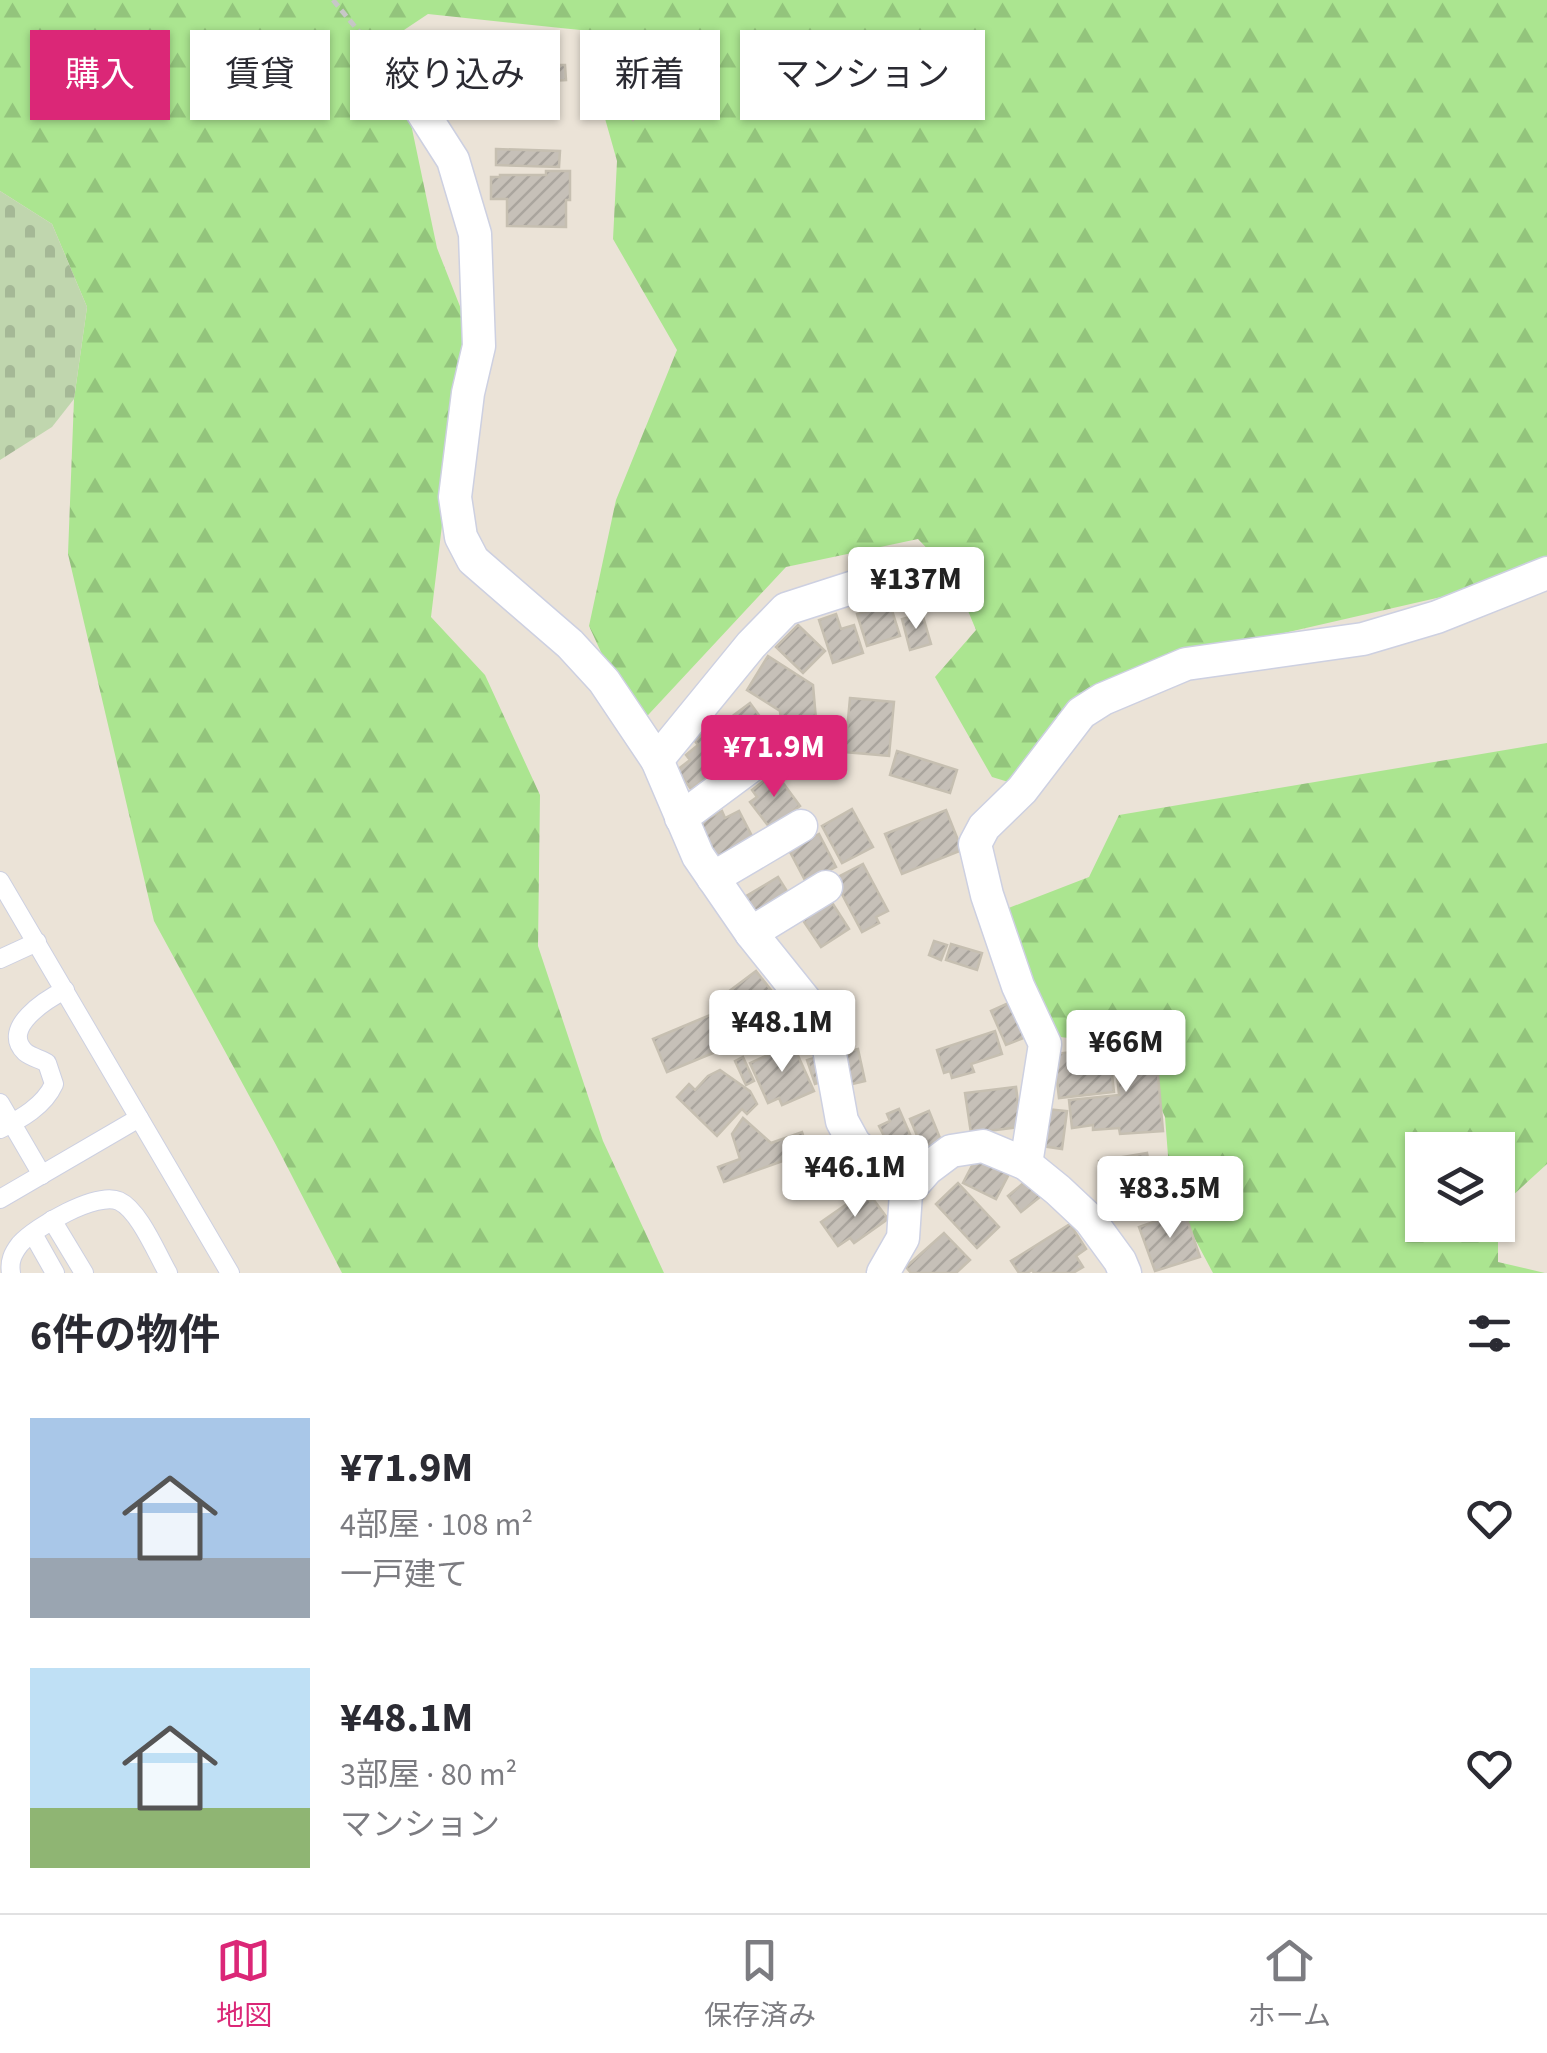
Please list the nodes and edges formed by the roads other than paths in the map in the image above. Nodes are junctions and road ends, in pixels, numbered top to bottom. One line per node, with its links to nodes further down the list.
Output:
1 (427, 120): 5 (street)
2 (1547, 573): 18 (street)
3 (882, 578): 5 (street)
4 (763, 758): 6 (street)
5 (657, 760): 6 (street)
6 (681, 818): 8 (street)
7 (801, 826): 8 (street)
8 (713, 878): 11 (street)
9 (0, 881): 12 (lane)
10 (826, 886): 11 (street)
11 (750, 933): 20 (street)
12 (36, 942): 13 (lane); 14 (lane)
13 (0, 959)
14 (65, 990): 16 (lane); 17 (lane)
15 (0, 1103): 17 (lane)
16 (140, 1118): 19 (lane); 28 (lane)
17 (6, 1126): 19 (lane)
18 (1026, 1164): 20 (street); 30 (street)
19 (42, 1175): 21 (lane)
20 (906, 1192): 29 (street)
21 (0, 1199)
22 (52, 1220): 23 (lane); 26 (lane); 27 (lane)
23 (32, 1234): 24 (lane); 25 (lane)
24 (11, 1273)
25 (55, 1273)
26 (84, 1273)
27 (168, 1273)
28 (230, 1273)
29 (883, 1273)
30 (1125, 1273)

